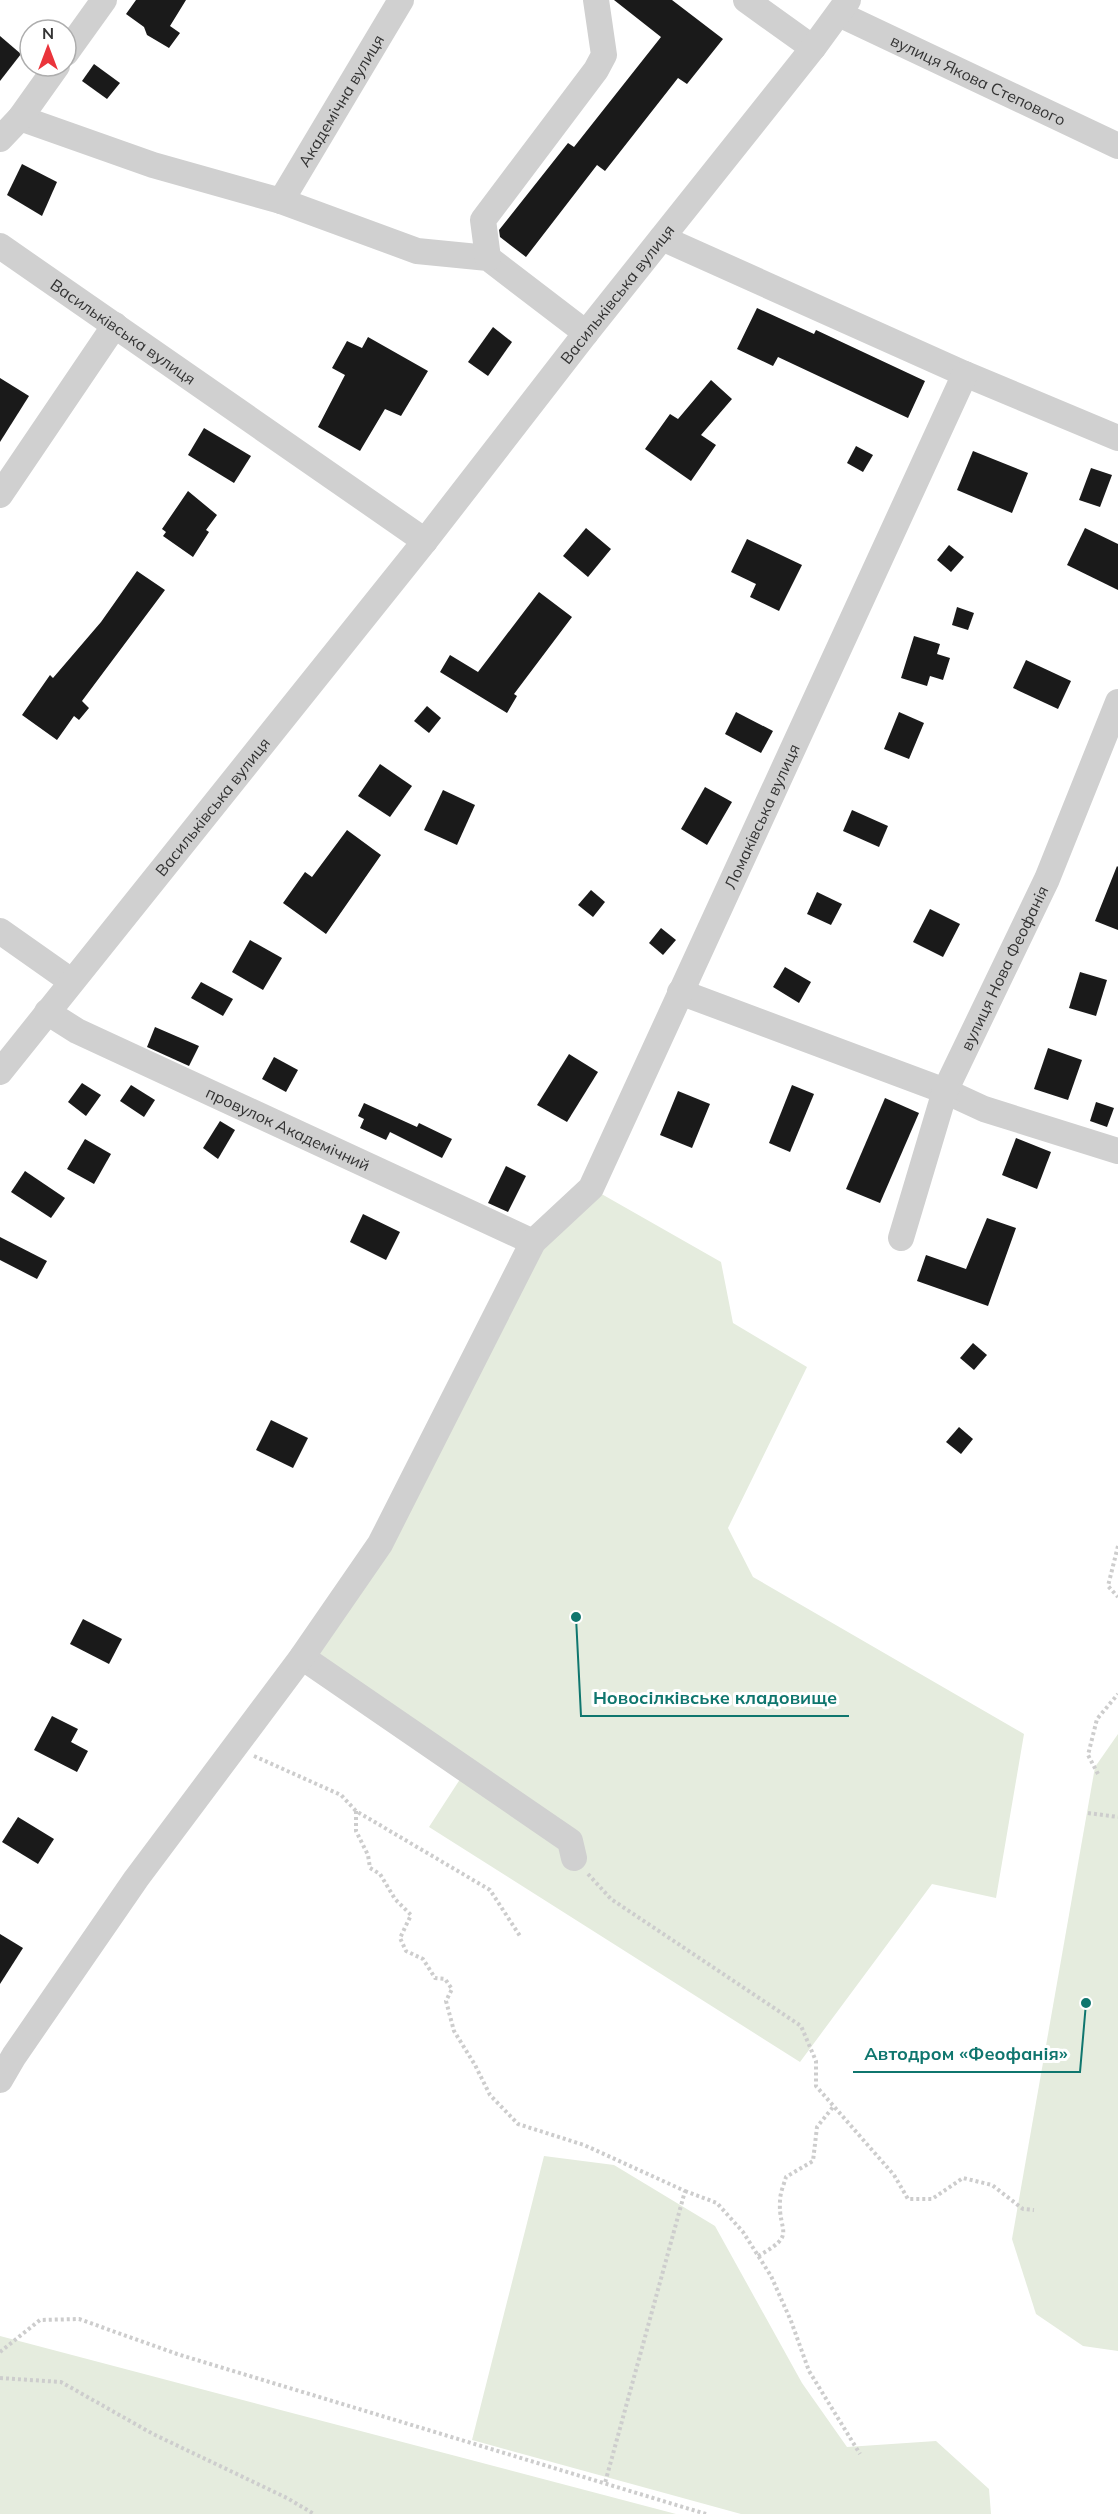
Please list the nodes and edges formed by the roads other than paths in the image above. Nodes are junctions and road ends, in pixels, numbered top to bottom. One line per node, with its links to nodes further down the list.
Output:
1 (104, 0): 6 (street)
2 (401, 0): 12 (street, Академічна вулиця)
3 (596, 0): 15 (street)
4 (746, 0): 7 (street)
5 (844, 7): 7 (street, Васильківська вулиця); 11 (street, вулиця Якова Степового)
6 (78, 36)
7 (813, 48): 13 (street, Васильківська вулиця)
8 (48, 78): 9 (street)
9 (20, 118): 10 (street); 12 (street)
10 (0, 139)
11 (1118, 146)
12 (281, 201): 15 (street)
13 (662, 238): 17 (street, Васильківська вулиця); 18 (street)
14 (0, 246): 16 (street, Васильківська вулиця)
15 (488, 258): 17 (street)
16 (115, 325): 20 (street); 21 (street, Васильківська вулиця)
17 (586, 333): 21 (street, Васильківська вулиця)
18 (965, 374): 19 (street); 25 (street, Ломаківська вулиця)
19 (1118, 438)
20 (0, 495)
21 (425, 541): 24 (street, Васильківська вулиця)
22 (1118, 702): 28 (street, вулиця Нова Феофанія)
23 (0, 931): 24 (street)
24 (71, 981): 26 (street, Васильківська вулиця)
25 (680, 992): 28 (street); 31 (street, Ломаківська вулиця)
26 (47, 1012): 27 (street, Васильківська вулиця); 31 (street, провулок Академічний)
27 (0, 1072)
28 (945, 1091): 29 (street); 30 (street, вулиця Нова Феофанія)
29 (1118, 1151)
30 (902, 1238)
31 (533, 1242): 32 (street)
32 (302, 1656): 33 (street); 34 (street)
33 (574, 1858)
34 (0, 2080)

